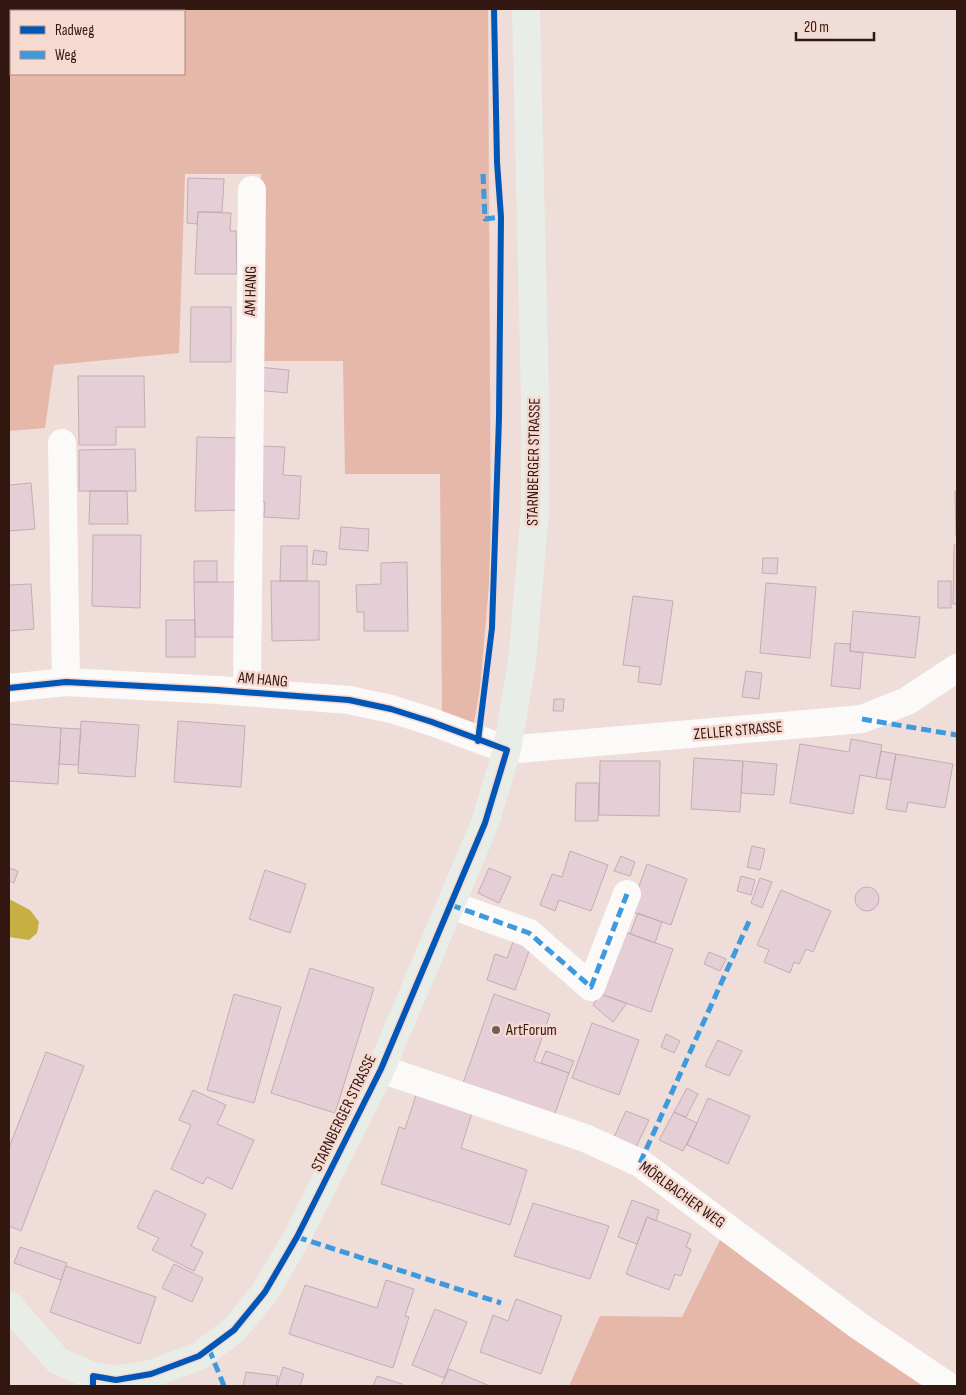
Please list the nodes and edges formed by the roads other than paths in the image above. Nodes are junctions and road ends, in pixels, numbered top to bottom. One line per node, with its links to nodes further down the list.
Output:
1 (526, 9): 8 (main road, STARNBERGER STRASSE)
2 (252, 190): 7 (street, AM HANG)
3 (62, 443): 5 (street)
4 (957, 668): 8 (street, ZELLER STRASSE)
5 (66, 682): 6 (street, AM HANG); 7 (street, AM HANG)
6 (9, 688)
7 (247, 692): 8 (street, AM HANG)
8 (506, 750): 10 (main road, STARNBERGER STRASSE)
9 (627, 894): 10 (street)
10 (451, 904): 11 (main road, STARNBERGER STRASSE)
11 (381, 1069): 13 (main road, STARNBERGER STRASSE); 14 (street, MÖRLBACHER WEG)
12 (9, 1305): 13 (main road, STARNBERGER STRASSE)
13 (93, 1381)
14 (948, 1386)

